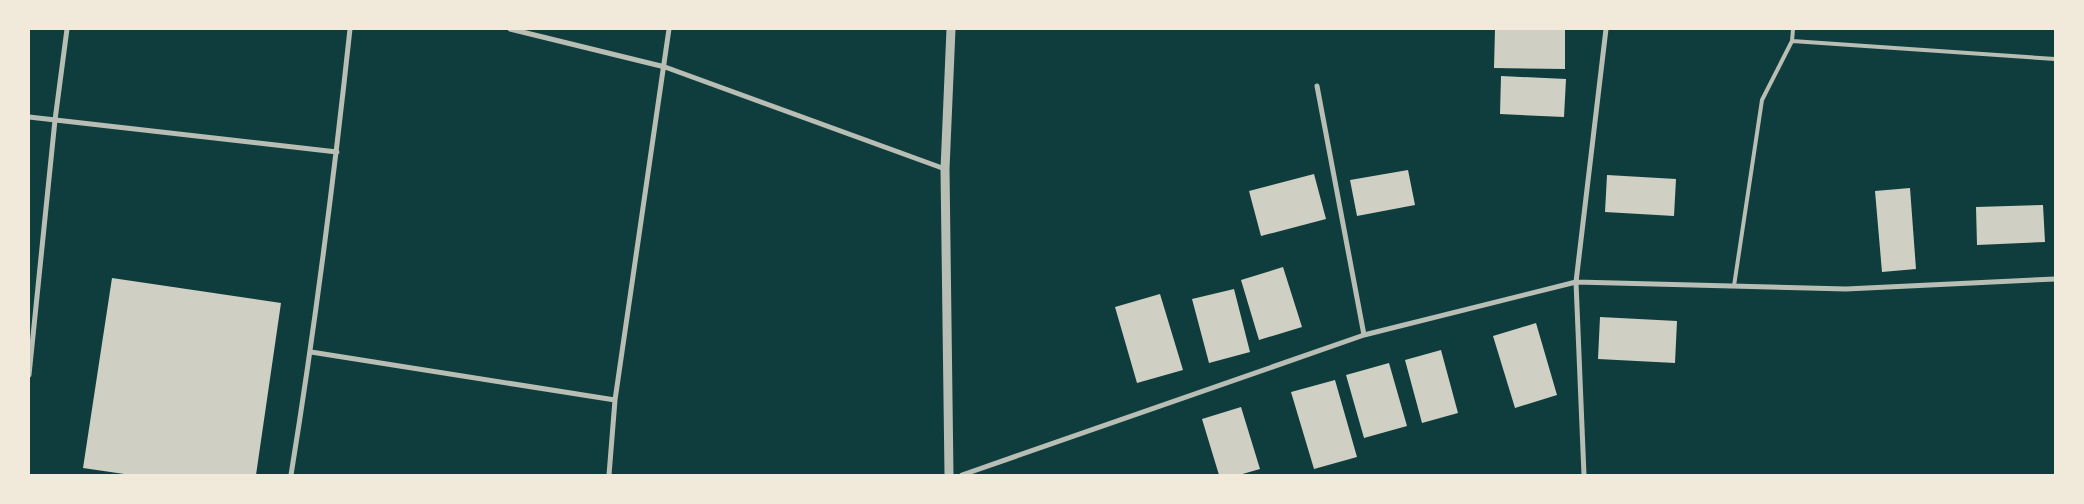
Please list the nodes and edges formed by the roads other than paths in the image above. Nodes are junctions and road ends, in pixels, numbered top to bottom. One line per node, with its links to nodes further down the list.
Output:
1 (67, 29): 13 (street)
2 (350, 29): 14 (street)
3 (510, 29): 10 (street)
4 (670, 29): 10 (street)
5 (951, 29): 15 (street)
6 (1606, 29): 17 (street)
7 (1793, 29): 8 (lane)
8 (1792, 41): 9 (lane); 18 (lane)
9 (2055, 58)
10 (664, 67): 15 (street); 23 (street)
11 (1317, 86): 19 (street)
12 (29, 117): 13 (street)
13 (55, 120): 14 (street); 21 (street)
14 (337, 152): 20 (street)
15 (945, 168): 26 (street)
16 (2055, 279): 18 (street)
17 (1576, 282): 18 (street); 19 (street); 28 (street)
18 (1734, 286)
19 (1364, 335): 27 (street)
20 (311, 352): 23 (street); 24 (street)
21 (29, 366): 22 (street)
22 (29, 375)
23 (615, 400): 25 (street)
24 (291, 475)
25 (609, 475)
26 (949, 475)
27 (962, 475)
28 (1584, 475)

